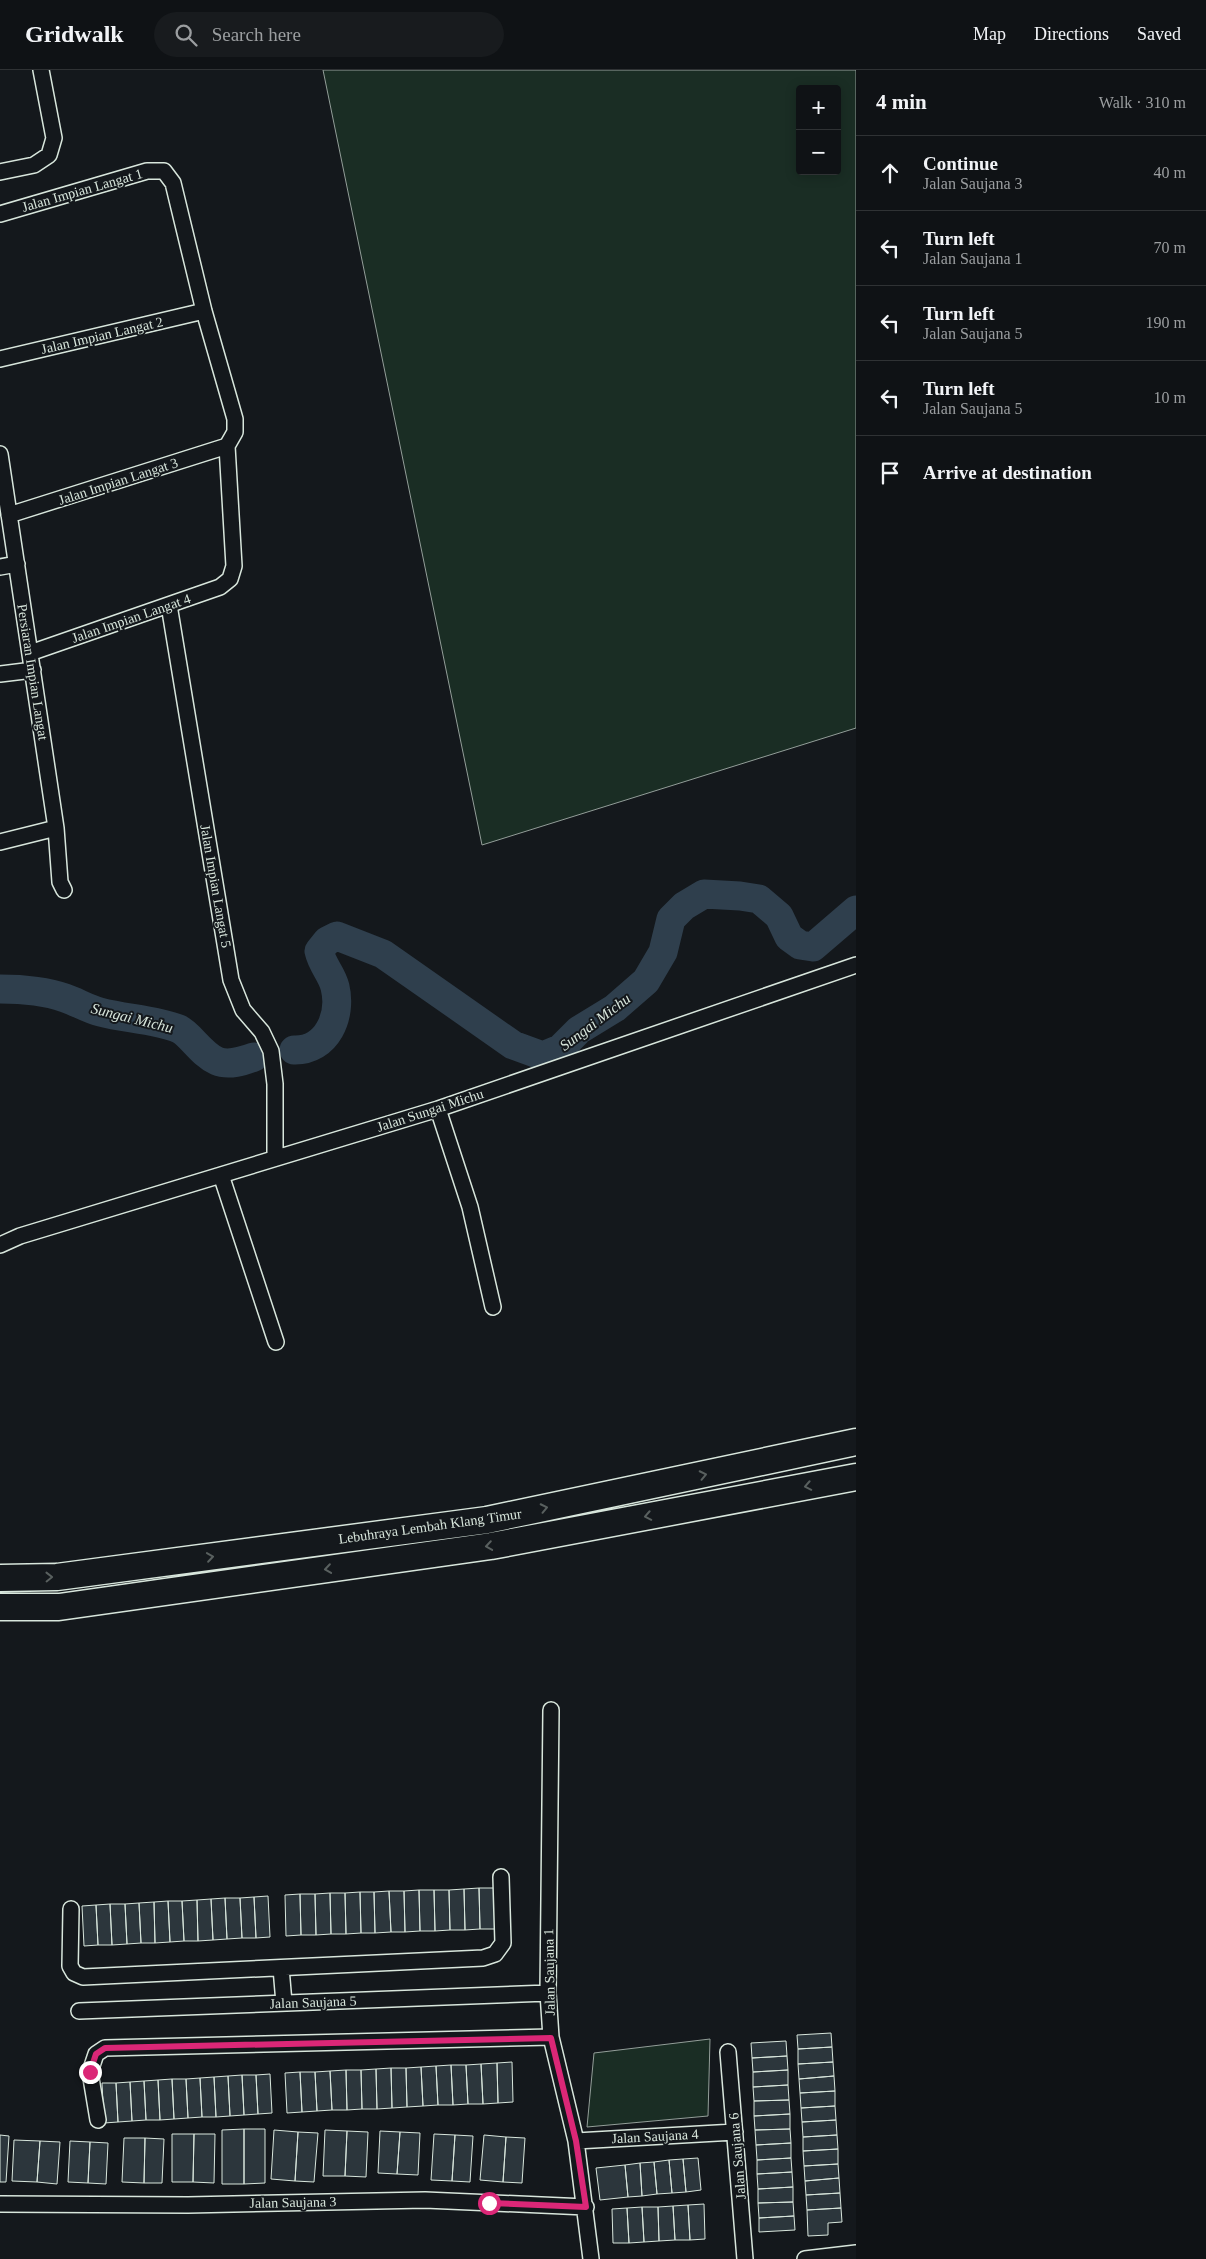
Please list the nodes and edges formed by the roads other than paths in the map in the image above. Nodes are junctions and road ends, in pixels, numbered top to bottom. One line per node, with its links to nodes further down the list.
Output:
1 (41, 70): 2 (street)
2 (0, 172)
3 (0, 214): 4 (street, Jalan Impian Langat 1)
4 (204, 311): 5 (street, Jalan Impian Langat 2); 6 (street)
5 (0, 359)
6 (227, 446): 8 (street, Jalan Impian Langat 3); 11 (street, Jalan Impian Langat 4)
7 (0, 454): 8 (street, Persiaran Impian Langat)
8 (9, 515): 9 (street, Persiaran Impian Langat)
9 (16, 564): 10 (street); 12 (street, Persiaran Impian Langat)
10 (0, 567)
11 (169, 605): 12 (street, Jalan Impian Langat 4); 20 (street, Jalan Impian Langat 5)
12 (30, 653): 13 (street, Persiaran Impian Langat)
13 (32, 670): 14 (street); 15 (street, Persiaran Impian Langat)
14 (0, 674)
15 (56, 828): 16 (street); 17 (street, Persiaran Impian Langat)
16 (0, 842)
17 (64, 890)
18 (856, 965): 19 (street, Jalan Sungai Michu)
19 (438, 1108): 20 (street, Jalan Sungai Michu); 23 (street)
20 (275, 1158): 21 (street, Jalan Sungai Michu)
21 (221, 1175): 22 (street, Jalan Sungai Michu); 24 (street)
22 (0, 1245)
23 (494, 1307)
24 (276, 1342)
25 (856, 1442): 27 (highway, Lebuhraya Lembah Klang Timur, one-way to 25)
26 (856, 1477): 28 (highway, Lebuhraya Lembah Klang Timur, one-way to 28)
27 (0, 1578)
28 (0, 1607)
29 (551, 1710): 33 (street, Jalan Saujana 1)
30 (501, 1877): 32 (street)
31 (71, 1909): 32 (street)
32 (281, 1968): 34 (street)
33 (548, 1993): 34 (street, Jalan Saujana 5); 36 (street, Jalan Saujana 1)
34 (284, 2003): 35 (street, Jalan Saujana 5)
35 (78, 2011)
36 (551, 2038): 38 (street); 40 (street, Jalan Saujana 1)
37 (728, 2052): 39 (street, Jalan Saujana 6)
38 (98, 2120)
39 (735, 2132): 40 (street, Jalan Saujana 4); 45 (street, Jalan Saujana 6)
40 (576, 2141): 42 (street, Jalan Saujana 1)
41 (0, 2204): 42 (street, Jalan Saujana 3)
42 (586, 2207): 44 (street, Jalan Saujana 1)
43 (856, 2254): 46 (street)
44 (591, 2259)
45 (745, 2259)
46 (805, 2259)

